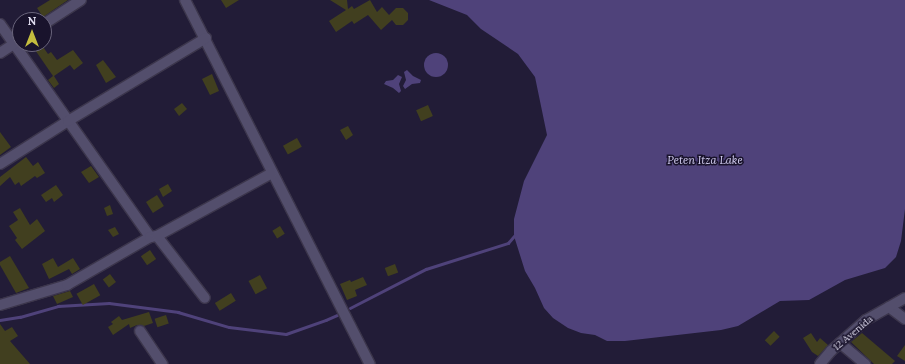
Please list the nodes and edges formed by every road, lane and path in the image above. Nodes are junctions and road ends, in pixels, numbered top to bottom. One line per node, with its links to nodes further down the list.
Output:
1 (185, 0): 6 (street)
2 (78, 1): 3 (street)
3 (52, 19)
4 (0, 24): 5 (street)
5 (12, 37)
6 (206, 38): 10 (street); 12 (street)
7 (12, 45): 9 (street)
8 (23, 52): 10 (street)
9 (0, 53)
10 (68, 121): 11 (street); 13 (street)
11 (0, 164)
12 (272, 173): 13 (street); 22 (street)
13 (154, 237): 14 (street); 16 (street)
14 (205, 298)
15 (905, 298): 17 (street, 12 Avenida)
16 (0, 305)
17 (889, 307): 18 (street); 20 (street, 12 Avenida)
18 (905, 319)
19 (140, 331): 21 (street)
20 (840, 343): 23 (street, 12 Avenida); 24 (street)
21 (162, 364)
22 (370, 364)
23 (820, 364)
24 (865, 364)

